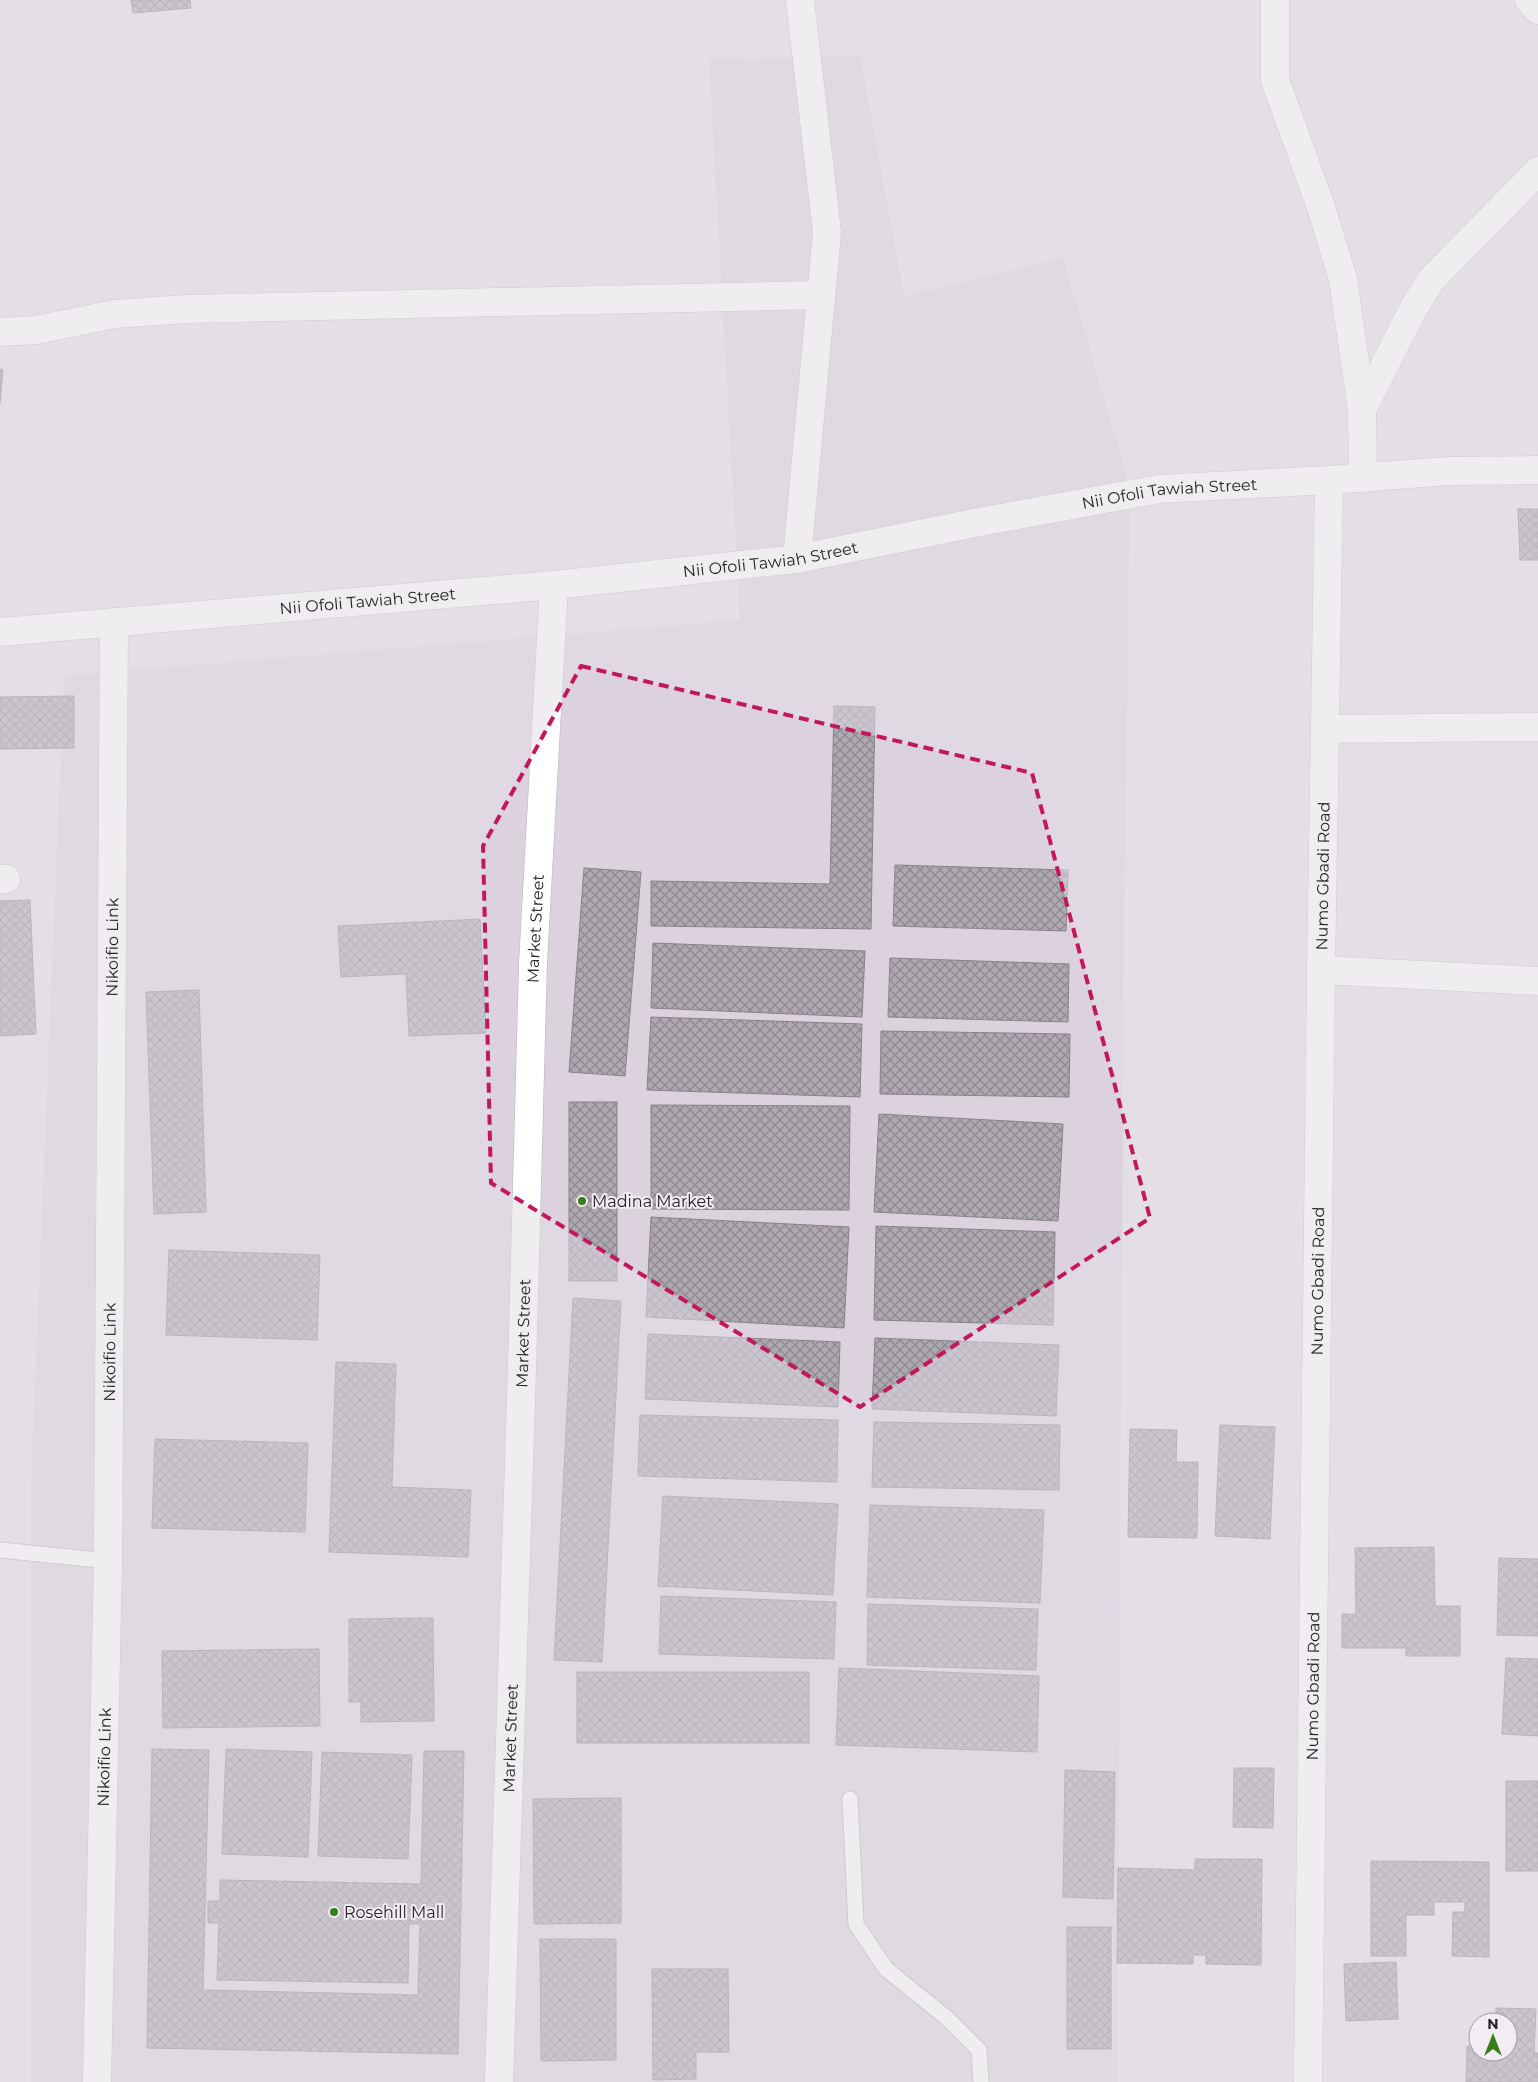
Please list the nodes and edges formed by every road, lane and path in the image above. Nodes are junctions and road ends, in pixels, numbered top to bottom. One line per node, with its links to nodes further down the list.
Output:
1 (800, 0): 6 (street)
2 (1275, 0): 8 (street)
3 (1530, 0): 4 (street)
4 (1538, 10)
5 (1538, 171): 8 (street)
6 (821, 295): 7 (street); 12 (street)
7 (0, 332)
8 (1362, 410): 10 (street)
9 (1538, 470): 10 (street, Nii Ofoli Tawiah Street)
10 (1363, 478): 11 (street, Nii Ofoli Tawiah Street)
11 (1329, 480): 12 (street, Nii Ofoli Tawiah Street); 17 (street, Numo Gbadi Road)
12 (797, 559): 13 (street, Nii Ofoli Tawiah Street)
13 (554, 585): 14 (street, Nii Ofoli Tawiah Street); 24 (street, Market Street)
14 (114, 622): 15 (street, Nii Ofoli Tawiah Street); 21 (street, Nikoifio Link)
15 (0, 632)
16 (1538, 727): 17 (street)
17 (1325, 729): 18 (street, Numo Gbadi Road)
18 (1321, 970): 19 (street); 26 (street, Numo Gbadi Road)
19 (1538, 981)
20 (0, 1550): 21 (lane)
21 (108, 1561): 23 (street, Nikoifio Link)
22 (850, 1799): 25 (lane)
23 (97, 2082)
24 (499, 2082)
25 (981, 2082)
26 (1308, 2082)

